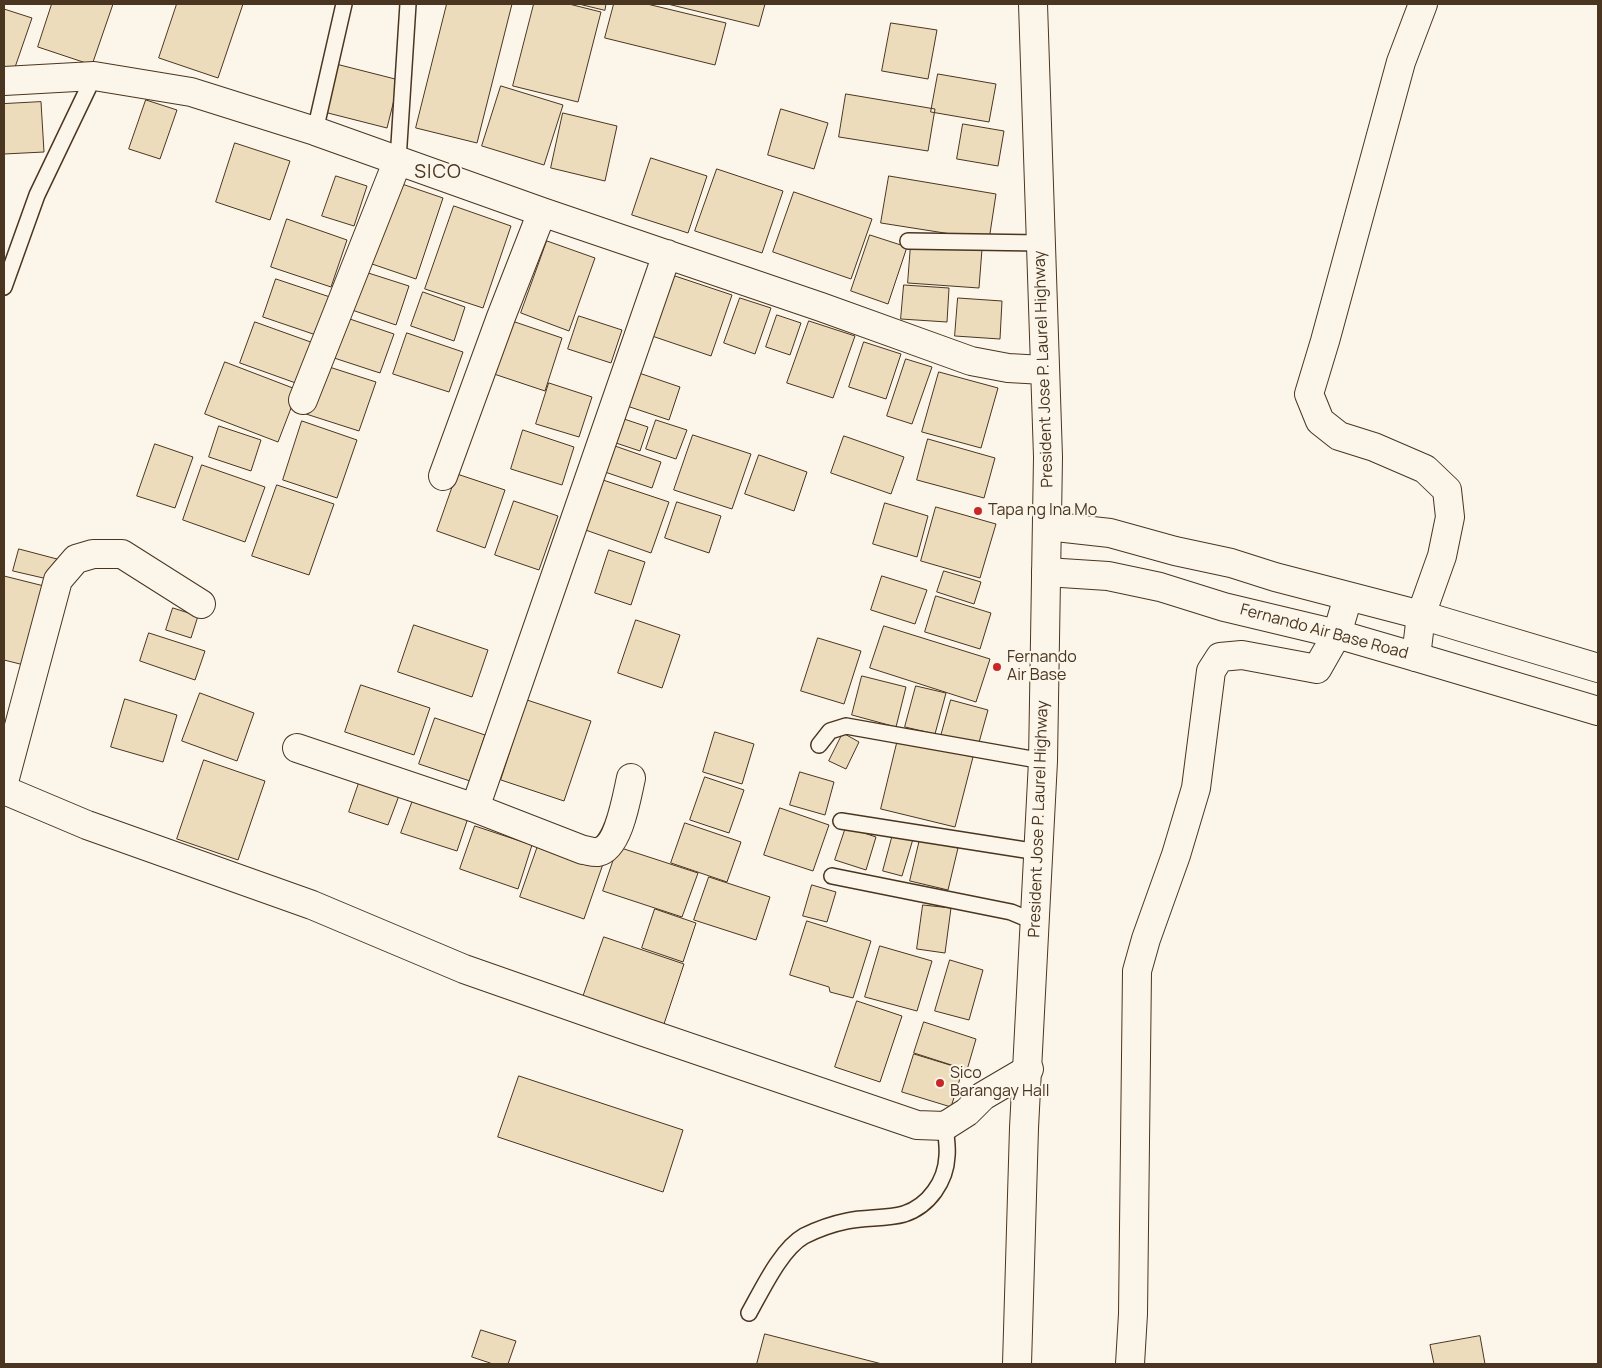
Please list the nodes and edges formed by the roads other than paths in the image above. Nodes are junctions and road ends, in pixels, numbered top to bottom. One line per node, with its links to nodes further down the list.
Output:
1 (344, 4): 7 (lane)
2 (408, 4): 8 (lane)
3 (1033, 4): 11 (main road, President Jose P. Laurel Highway)
4 (1423, 4): 24 (main road)
5 (94, 76): 6 (main road); 7 (main road); 13 (lane)
6 (4, 81)
7 (315, 131): 8 (main road)
8 (398, 160): 9 (main road); 15 (main road)
9 (542, 212): 12 (main road); 16 (main road)
10 (908, 241): 11 (lane)
11 (1040, 243): 14 (main road, President Jose P. Laurel Highway)
12 (667, 254): 14 (main road); 36 (main road)
13 (4, 287)
14 (1044, 370): 17 (main road, President Jose P. Laurel Highway)
15 (303, 400)
16 (443, 476)
17 (1047, 526): 18 (main road); 19 (main road, President Jose P. Laurel Highway)
18 (1231, 563): 20 (main road); 23 (main road)
19 (1046, 572): 23 (main road, Fernando Air Base Road); 32 (main road, President Jose P. Laurel Highway)
20 (1275, 577): 21 (main road); 25 (main road)
21 (1348, 597): 24 (main road); 26 (main road)
22 (201, 604): 34 (main road)
23 (1224, 606): 25 (main road, Fernando Air Base Road)
24 (1422, 615): 27 (main road); 28 (main road)
25 (1263, 616): 26 (main road, Fernando Air Base Road)
26 (1337, 634): 27 (main road, Fernando Air Base Road); 45 (main road)
27 (1416, 657): 29 (main road, Fernando Air Base Road)
28 (1598, 668)
29 (1598, 711)
30 (819, 745): 32 (lane)
31 (297, 748): 36 (main road)
32 (1043, 760): 38 (main road, President Jose P. Laurel Highway)
33 (631, 778): 36 (main road)
34 (4, 782)
35 (4, 790): 42 (main road)
36 (475, 808)
37 (841, 821): 38 (lane)
38 (1038, 852): 40 (main road, President Jose P. Laurel Highway)
39 (832, 876): 40 (lane)
40 (1036, 922): 41 (main road, President Jose P. Laurel Highway)
41 (1029, 1069): 42 (main road); 44 (main road, President Jose P. Laurel Highway)
42 (945, 1126): 43 (lane)
43 (749, 1313)
44 (1017, 1364)
45 (1130, 1364)

